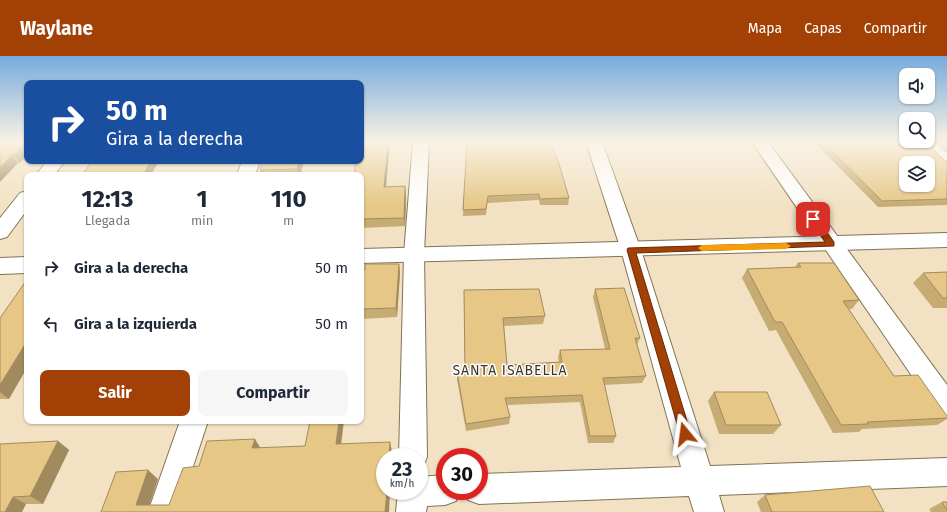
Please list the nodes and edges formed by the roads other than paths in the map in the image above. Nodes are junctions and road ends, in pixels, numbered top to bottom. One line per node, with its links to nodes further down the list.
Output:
1 (420, 163): 11 (street)
2 (601, 163): 10 (street)
3 (775, 163): 9 (street)
4 (54, 164): 5 (street)
5 (47, 172)
6 (24, 201): 7 (street)
7 (0, 232)
8 (947, 240): 9 (street)
9 (831, 244): 10 (street); 15 (street)
10 (631, 250): 11 (street); 19 (street)
11 (414, 254): 12 (street); 17 (street)
12 (364, 256)
13 (24, 265): 14 (street)
14 (0, 266)
15 (947, 406)
16 (193, 424): 22 (street)
17 (413, 448)
18 (947, 472): 19 (street)
19 (699, 480): 20 (street); 24 (street)
20 (488, 489)
21 (412, 500): 23 (street)
22 (163, 512)
23 (411, 512)
24 (709, 512)

